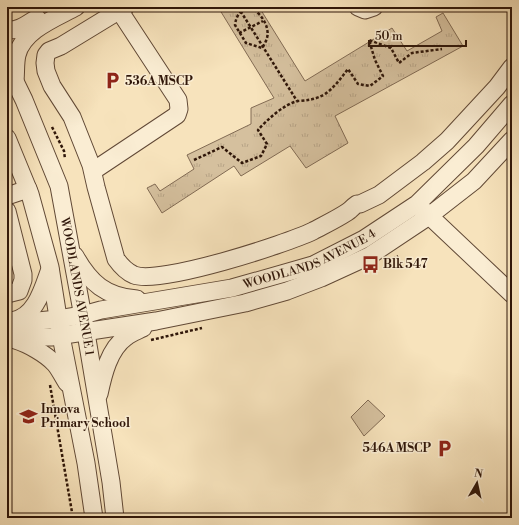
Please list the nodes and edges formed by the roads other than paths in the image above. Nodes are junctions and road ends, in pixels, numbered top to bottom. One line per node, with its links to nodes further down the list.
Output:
1 (55, 7): 6 (street)
2 (76, 7): 8 (street)
3 (358, 7): 4 (street)
4 (374, 7)
5 (122, 9): 12 (street); 12 (street)
6 (7, 30)
7 (512, 67): 12 (street)
8 (11, 72): 18 (street, WOODLANDS AVENUE 1)
9 (512, 104): 15 (street, WOODLANDS AVENUE 4)
10 (7, 138): 13 (street, WOODLANDS AVENUE 1)
11 (512, 140): 17 (street, WOODLANDS AVENUE 4)
12 (93, 171)
13 (28, 189): 14 (street); 19 (street, WOODLANDS AVENUE 1)
14 (7, 196)
15 (417, 204): 17 (street); 22 (street, WOODLANDS AVENUE 4)
16 (7, 211): 20 (street)
17 (434, 221): 21 (street); 25 (street, WOODLANDS AVENUE 4)
18 (70, 245): 22 (street); 23 (street, WOODLANDS AVENUE 1)
19 (50, 267): 24 (street, WOODLANDS AVENUE 1); 26 (street)
20 (7, 294)
21 (512, 294)
22 (167, 299): 23 (street, WOODLANDS AVENUE 4)
23 (83, 315): 24 (street, WOODLANDS AVENUE 4); 27 (street, WOODLANDS AVENUE 1)
24 (58, 319): 26 (street, WOODLANDS AVENUE 4); 28 (street, WOODLANDS AVENUE 1)
25 (156, 322): 27 (street, WOODLANDS AVENUE 4); 31 (street)
26 (7, 323)
27 (86, 333): 28 (street, WOODLANDS AVENUE 4); 31 (street, WOODLANDS AVENUE 1)
28 (61, 336): 29 (street, WOODLANDS AVENUE 4); 30 (street, WOODLANDS AVENUE 1)
29 (7, 338): 30 (street)
30 (71, 390): 33 (street, WOODLANDS AVENUE 1)
31 (97, 402): 32 (street, WOODLANDS AVENUE 1)
32 (104, 442): 33 (street); 35 (street, WOODLANDS AVENUE 1)
33 (86, 463): 34 (street, WOODLANDS AVENUE 1)
34 (94, 518)
35 (115, 518)

